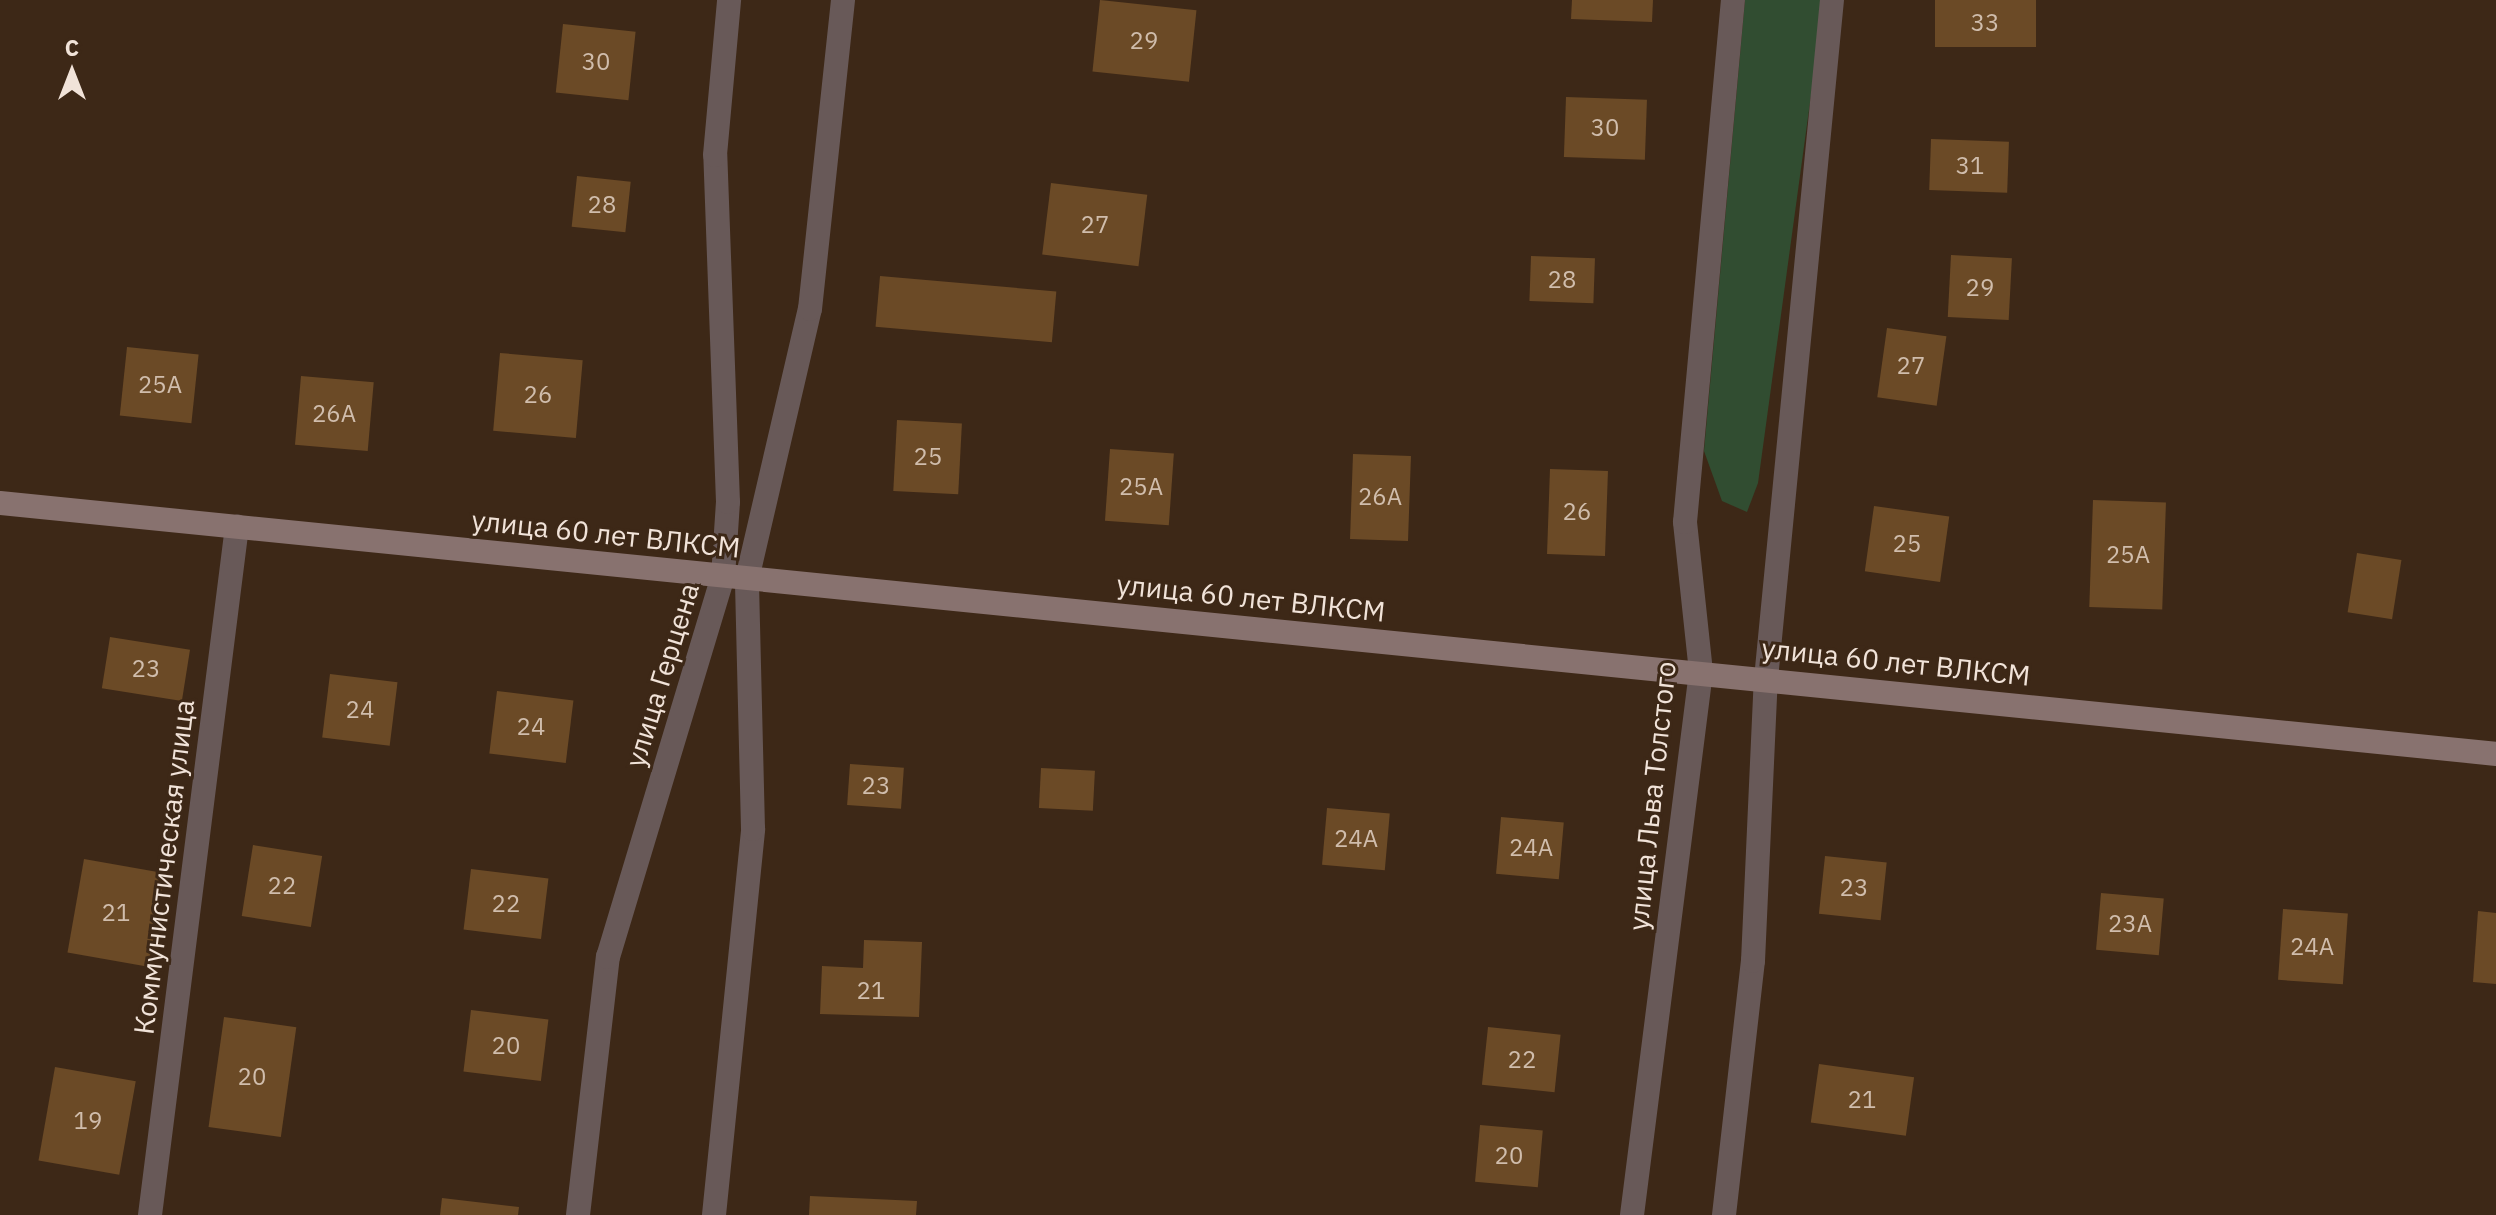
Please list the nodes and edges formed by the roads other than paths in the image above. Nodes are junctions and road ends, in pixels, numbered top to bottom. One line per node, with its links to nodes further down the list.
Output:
1 (729, 0): 7 (street, улица Герцена)
2 (843, 0): 7 (street, улица Герцена)
3 (1733, 0): 8 (street, улица Льва Толстого)
4 (1832, 0): 9 (street)
5 (0, 503): 6 (street, улица 60 лет ВЛКСМ)
6 (237, 526): 7 (street, улица 60 лет ВЛКСМ); 11 (street, Коммунистическая улица)
7 (735, 578): 8 (street, улица 60 лет ВЛКСМ); 12 (street, улица Герцена); 13 (street, улица Герцена)
8 (1701, 672): 9 (street, улица 60 лет ВЛКСМ); 14 (street, улица Льва Толстого)
9 (1766, 679): 10 (street, улица 60 лет ВЛКСМ); 15 (street)
10 (2496, 754)
11 (150, 1215)
12 (578, 1215)
13 (714, 1215)
14 (1632, 1215)
15 (1724, 1215)

